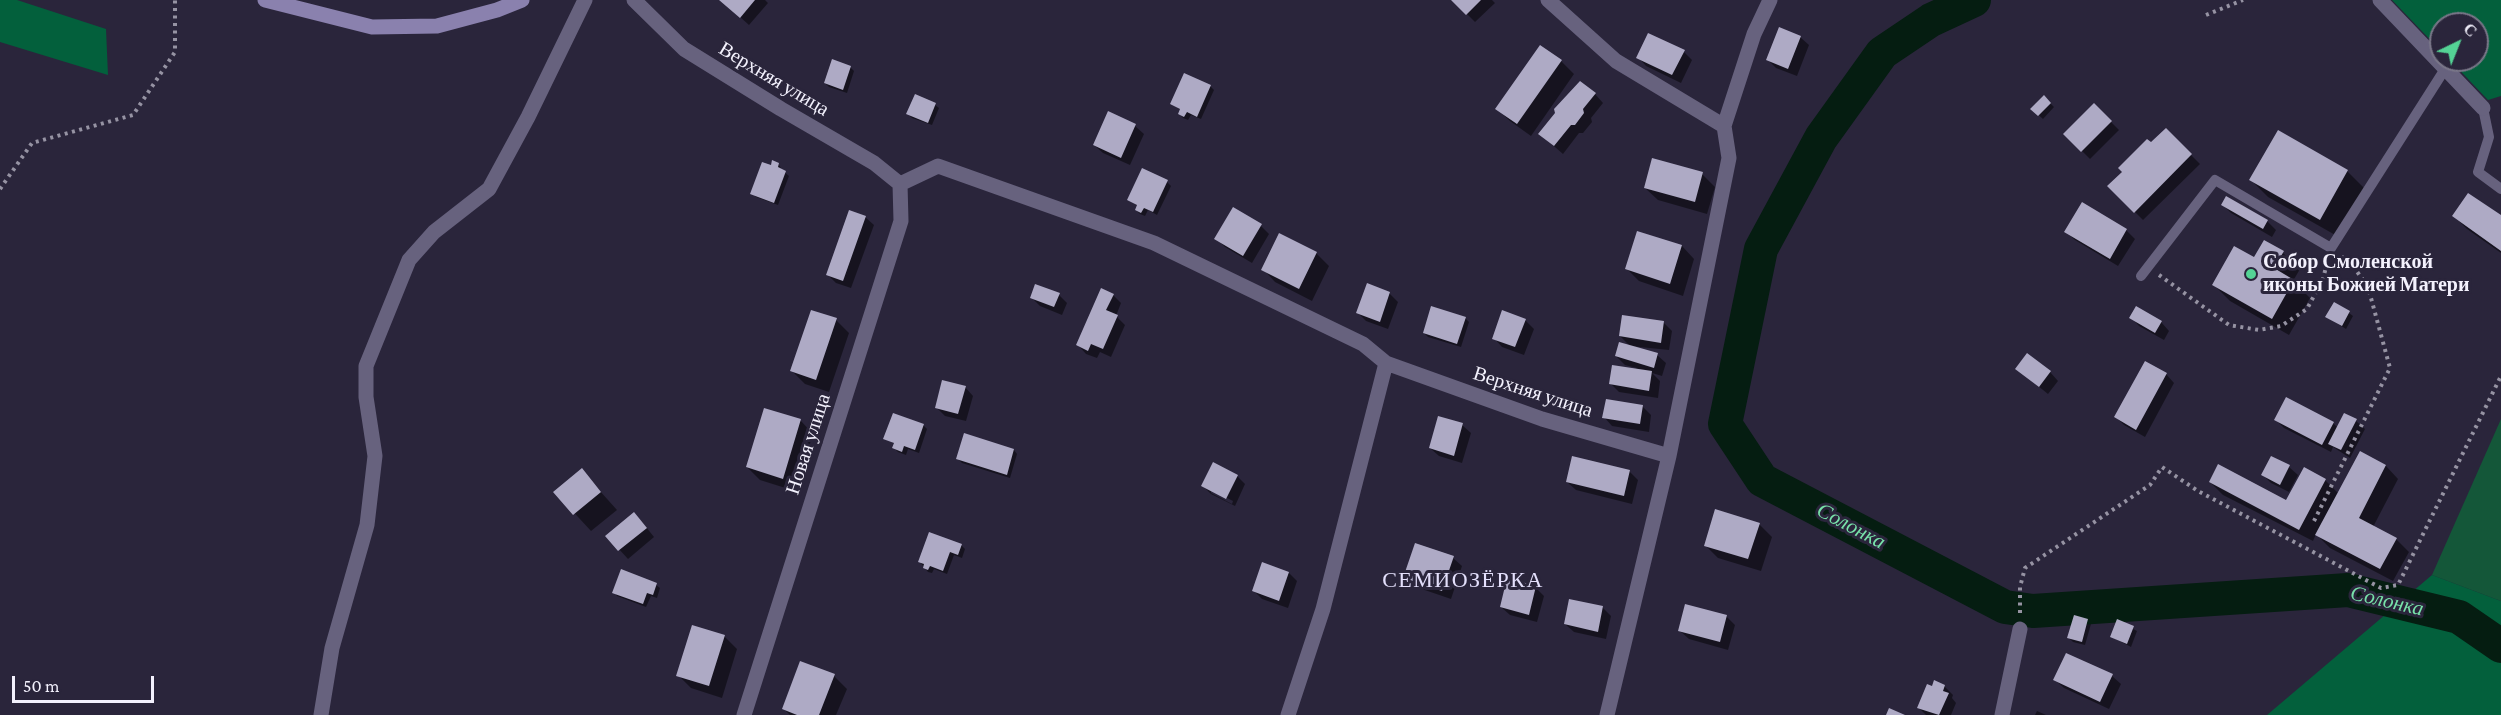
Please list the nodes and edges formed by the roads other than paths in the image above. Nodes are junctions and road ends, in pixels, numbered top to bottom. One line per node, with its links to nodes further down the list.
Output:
1 (265, 0): 2 (street)
2 (522, 0)
3 (585, 0): 19 (street)
4 (634, 0): 13 (street, Верхняя улица)
5 (1548, 0): 12 (street)
6 (1770, 0): 12 (street)
7 (2380, 0): 8 (street)
8 (2429, 52)
9 (2443, 72): 15 (lane)
10 (2448, 72): 11 (street)
11 (2483, 108): 14 (lane)
12 (1724, 126): 17 (street)
13 (900, 184): 16 (street, Верхняя улица); 20 (street, Новая улица)
14 (2501, 189)
15 (2145, 272)
16 (1386, 363): 17 (street, Верхняя улица); 21 (street)
17 (1669, 456): 22 (street)
18 (2020, 629): 23 (street)
19 (321, 715)
20 (744, 715)
21 (1288, 715)
22 (1607, 715)
23 (2002, 715)

